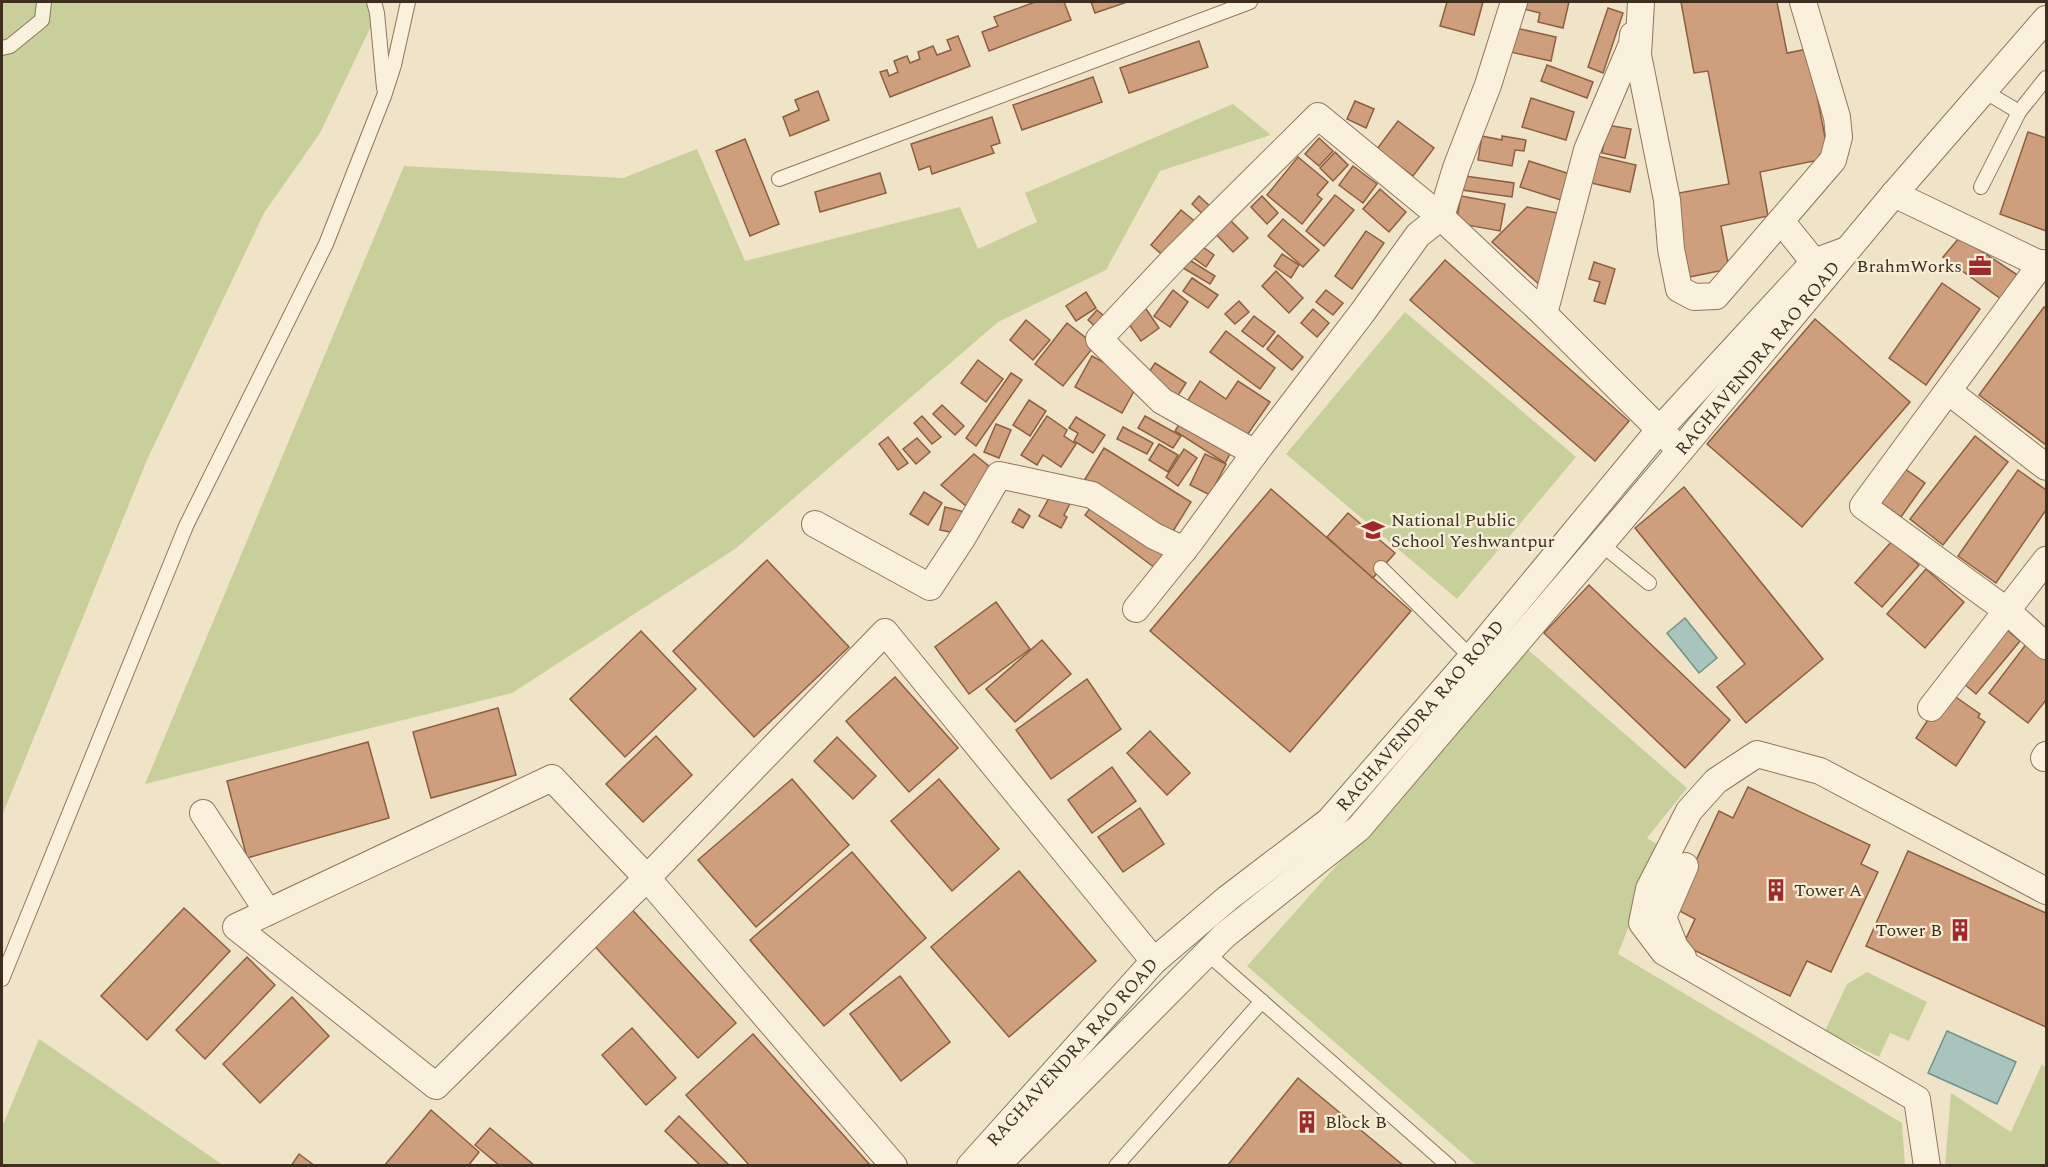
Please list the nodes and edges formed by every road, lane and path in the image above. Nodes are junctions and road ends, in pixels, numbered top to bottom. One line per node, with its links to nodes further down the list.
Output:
1 (44, 2): 10 (lane)
2 (374, 2): 13 (lane)
3 (408, 2): 13 (lane)
4 (1250, 2): 15 (lane)
5 (1514, 2): 18 (street)
6 (1629, 2): 23 (street)
7 (1641, 2): 19 (street)
8 (1803, 2): 19 (street)
9 (2046, 19): 12 (street, RAGHAVENDRA RAO ROAD)
10 (2, 48)
11 (2046, 78): 14 (lane)
12 (1984, 91): 14 (lane); 17 (street, RAGHAVENDRA RAO ROAD)
13 (384, 96): 48 (lane)
14 (2019, 112): 16 (lane)
15 (779, 178)
16 (1981, 187)
17 (1894, 194): 20 (street, RAGHAVENDRA RAO ROAD); 22 (street)
18 (1441, 216): 23 (street); 27 (street); 27 (street)
19 (1780, 220): 21 (street)
20 (1849, 249): 21 (street, RAGHAVENDRA RAO ROAD); 26 (street, RAGHAVENDRA RAO ROAD)
21 (1814, 262): 25 (street, RAGHAVENDRA RAO ROAD)
22 (2044, 265): 24 (street)
23 (1544, 314): 25 (street)
24 (1948, 391): 28 (street); 36 (street)
25 (1660, 429): 26 (street); 38 (street, RAGHAVENDRA RAO ROAD)
26 (1680, 451): 30 (street, RAGHAVENDRA RAO ROAD)
27 (1255, 453): 31 (street)
28 (2046, 467)
29 (815, 524): 31 (street)
30 (1601, 544): 34 (lane); 45 (street, RAGHAVENDRA RAO ROAD)
31 (1184, 550): 35 (street)
32 (2046, 560): 36 (street)
33 (1381, 568): 38 (lane)
34 (1649, 584)
35 (1136, 609)
36 (2006, 610): 37 (street); 39 (street)
37 (2046, 646)
38 (1471, 657): 46 (street, RAGHAVENDRA RAO ROAD)
39 (1931, 708)
40 (203, 813): 44 (street)
41 (1685, 866): 47 (street)
42 (647, 878): 44 (street); 44 (street); 46 (street); 50 (street)
43 (2046, 891): 47 (street)
44 (268, 912)
45 (1207, 953): 49 (lane); 52 (street, RAGHAVENDRA RAO ROAD)
46 (1154, 961): 51 (street, RAGHAVENDRA RAO ROAD)
47 (1692, 969): 55 (street)
48 (2, 979)
49 (1262, 1001): 53 (lane); 54 (lane)
50 (894, 1166)
51 (970, 1166)
52 (996, 1166)
53 (1116, 1166)
54 (1449, 1166)
55 (1927, 1166)

